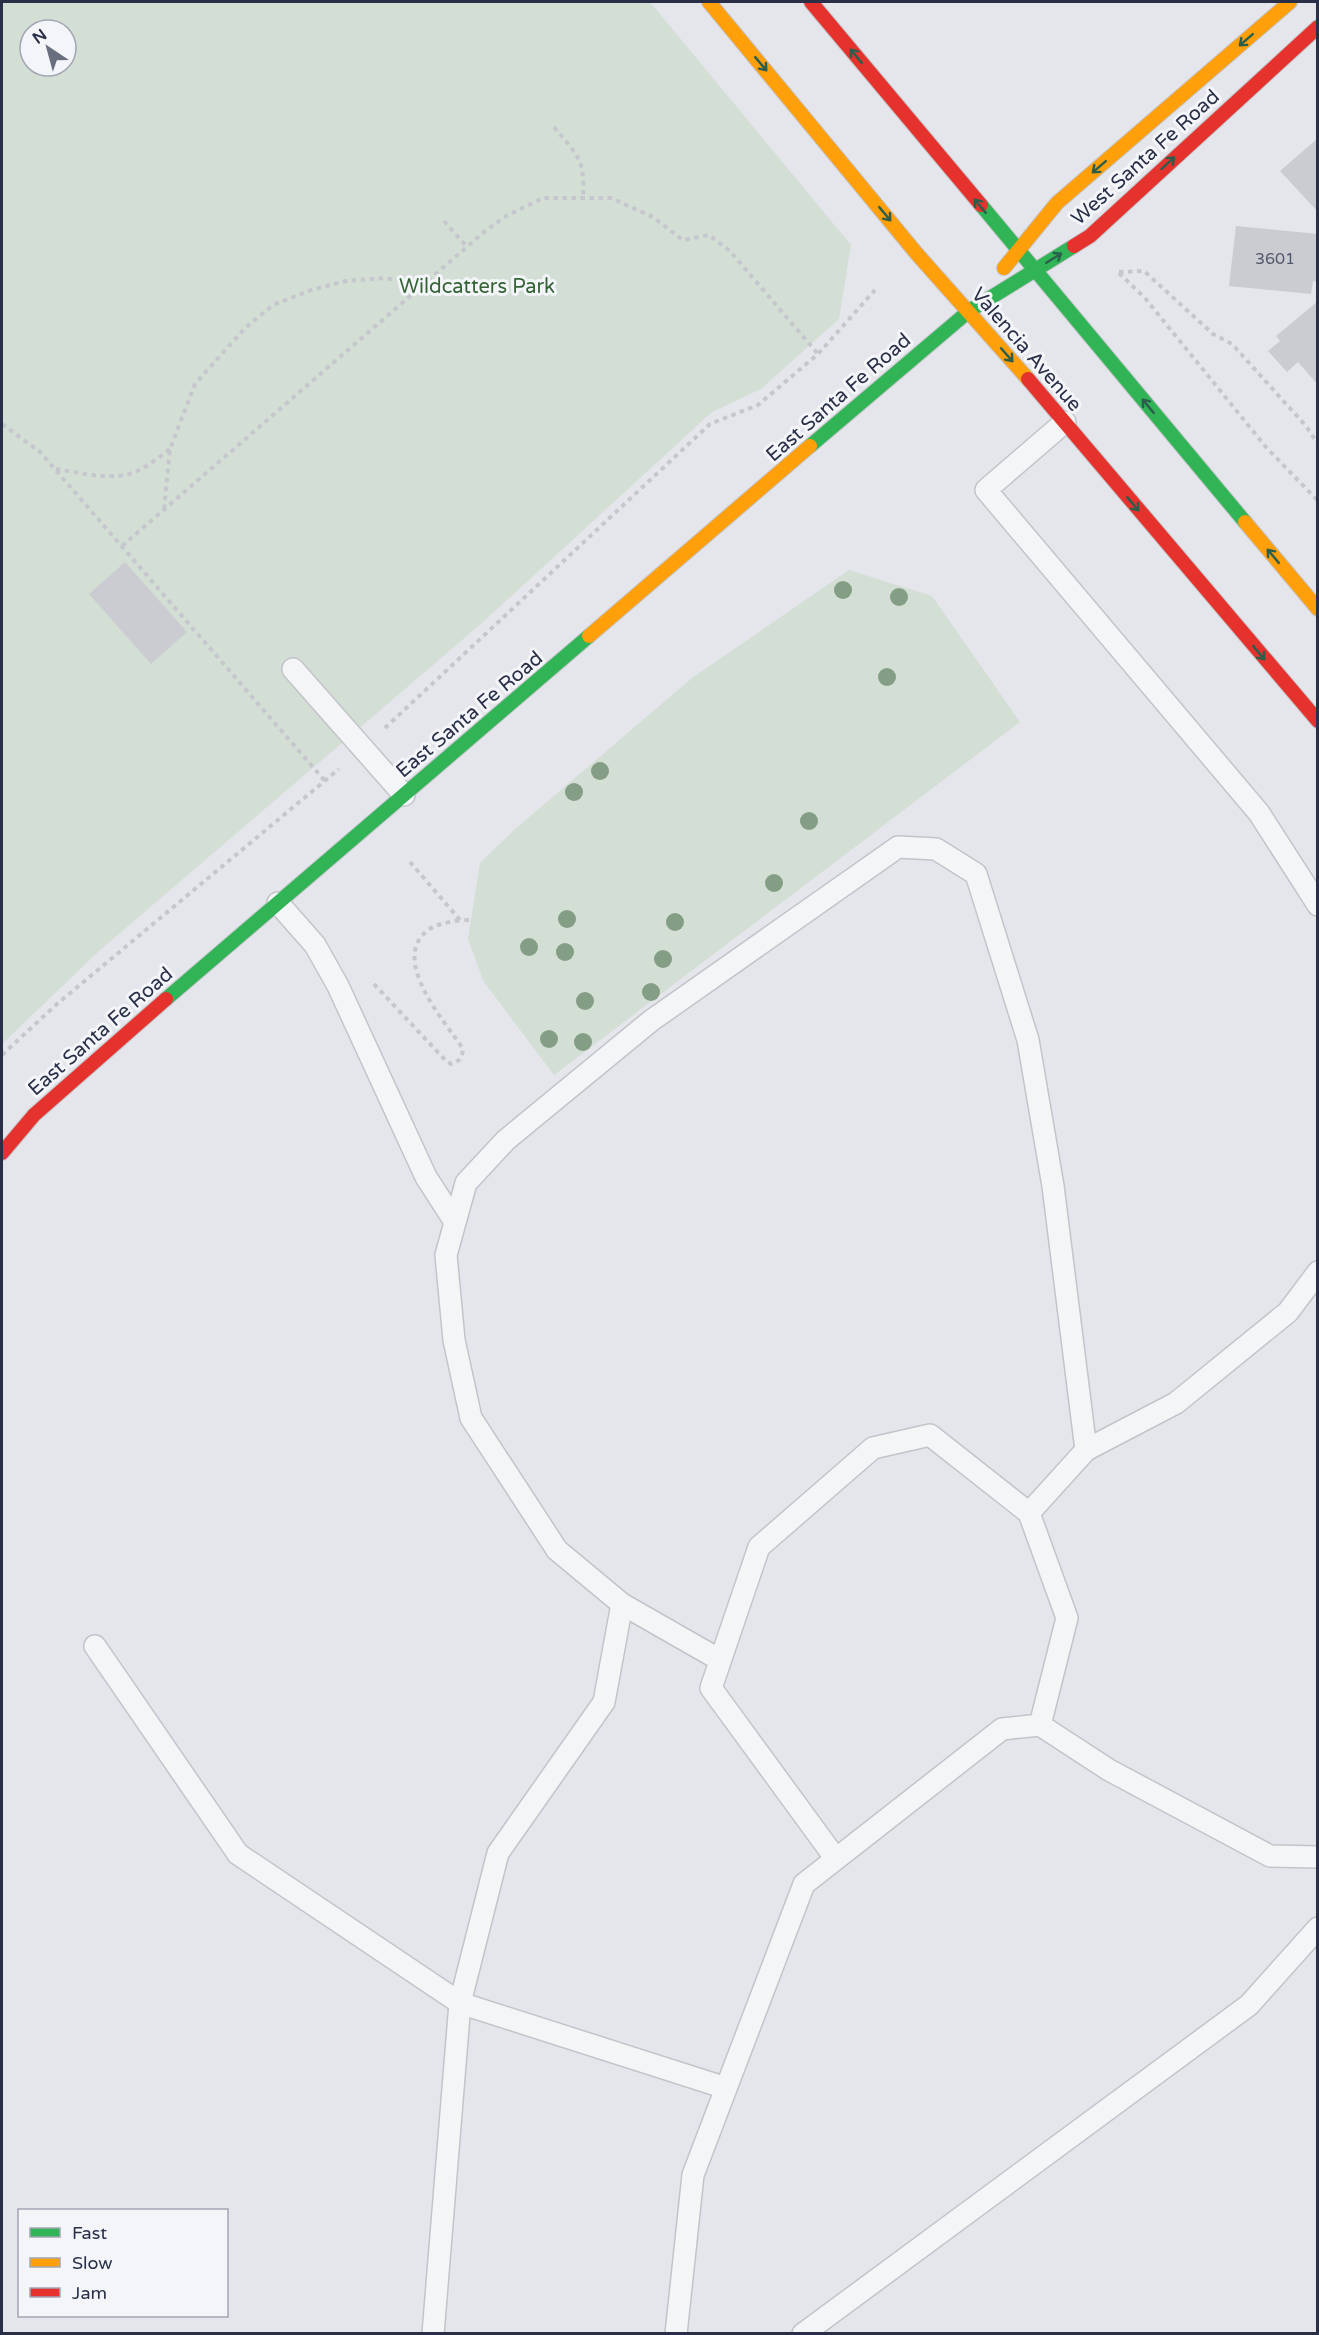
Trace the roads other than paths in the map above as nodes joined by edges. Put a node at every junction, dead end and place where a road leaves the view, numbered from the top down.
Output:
1 (709, 2) edge
2 (811, 2) edge
3 (1290, 2) edge
4 (1317, 27) edge
5 (1018, 251) junction
6 (1034, 270) junction
7 (969, 311) junction
8 (1065, 422) junction
9 (1317, 609) edge
10 (293, 669) dead end
11 (1317, 721) edge
12 (404, 795) junction
13 (278, 903) junction
14 (1317, 905) edge
15 (2, 1153) edge
16 (455, 1222) junction
17 (1317, 1272) edge
18 (1086, 1450) junction
19 (1029, 1513) junction
20 (622, 1605) junction
21 (95, 1646) dead end
22 (720, 1660) junction
23 (1040, 1725) junction
24 (1317, 1857) edge
25 (836, 1859) junction
26 (1317, 1928) edge
27 (460, 2003) junction
28 (726, 2088) junction
29 (433, 2334) edge
30 (676, 2334) edge
31 (803, 2334) edge

1 -> 7 street, Valencia Avenue
5 -> 2 street
3 -> 5 street, West Santa Fe Road
6 -> 4 street, West Santa Fe Road
5 - 6 street
5 - 7 street, West Santa Fe Road
6 - 7 street, West Santa Fe Road
9 -> 6 street
7 -> 8 street, Valencia Avenue
7 - 12 street, East Santa Fe Road
8 -> 11 street, Valencia Avenue
8 - 14 lane
10 - 12 lane
12 - 13 street, East Santa Fe Road
13 - 15 street, East Santa Fe Road
13 - 16 lane
16 - 18 lane
16 - 20 lane
17 - 18 lane
18 - 19 lane
19 - 22 lane
19 - 23 lane
20 - 22 lane
20 - 27 lane
21 - 27 lane
22 - 25 lane
23 - 24 lane
23 - 25 lane
25 - 28 lane
26 - 31 lane
27 - 28 lane
27 - 29 lane
28 - 30 lane

